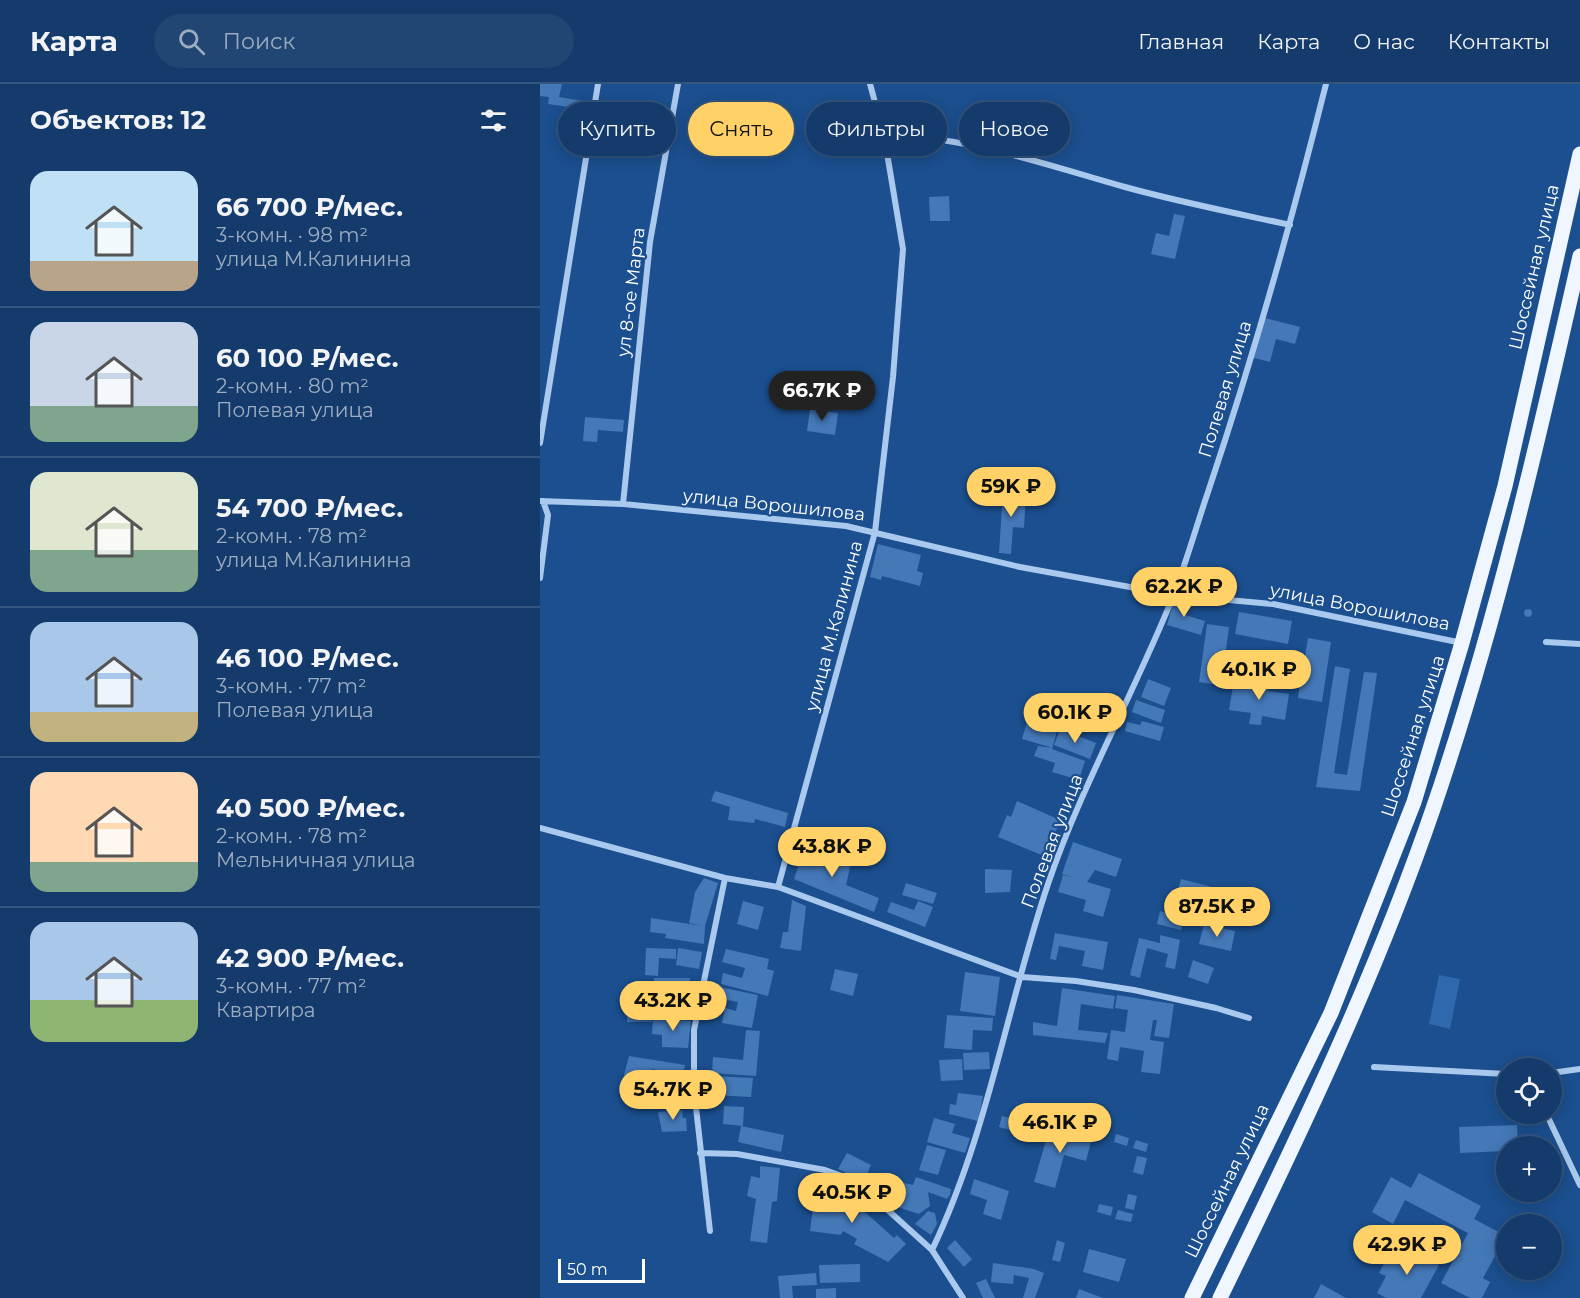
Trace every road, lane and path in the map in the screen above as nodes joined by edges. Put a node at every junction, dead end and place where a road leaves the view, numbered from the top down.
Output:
1 (598, 84) edge
2 (678, 84) edge
3 (870, 84) edge
4 (1326, 84) edge
5 (875, 102) edge
6 (947, 140) edge
7 (1580, 154) edge
8 (888, 156) edge
9 (1290, 225) junction
10 (1580, 256) edge
11 (540, 442) edge
12 (542, 502) edge
13 (623, 504) junction
14 (875, 532) junction
15 (540, 578) edge
16 (1173, 594) junction
17 (1546, 642) dead end
18 (1462, 643) junction
19 (1580, 645) edge
20 (540, 828) edge
21 (725, 878) junction
22 (778, 887) junction
23 (1022, 977) junction
24 (1249, 1018) dead end
25 (1374, 1067) dead end
26 (1580, 1070) edge
27 (1562, 1072) edge
28 (1496, 1073) edge
29 (1551, 1124) edge
30 (700, 1153) junction
31 (1580, 1185) edge
32 (710, 1231) dead end
33 (932, 1250) junction
34 (963, 1298) edge
35 (1192, 1298) edge
36 (1220, 1298) edge

1 - 11 street
2 - 13 street, ул 8-ое Марта
3 - 5 street, улица М.Калинина
4 - 9 street, Полевая улица
6 - 9 street
7 - 18 main road, Шоссейная улица
8 - 14 street, улица М.Калинина
9 - 16 street, Полевая улица
10 - 36 main road
12 - 13 street, улица Ворошилова
12 - 15 street
13 - 14 street, улица Ворошилова
14 - 16 street, улица Ворошилова
14 - 22 street, улица М.Калинина
16 - 18 street, улица Ворошилова
16 - 23 street, Полевая улица
17 - 19 street
18 - 35 main road, Шоссейная улица
20 - 21 street
21 - 22 street
21 - 30 street
22 - 23 street
23 - 24 street
23 - 33 street, Полевая улица
25 - 28 street
26 - 27 street
29 - 31 street
30 - 32 street
30 - 33 street
33 - 34 street

